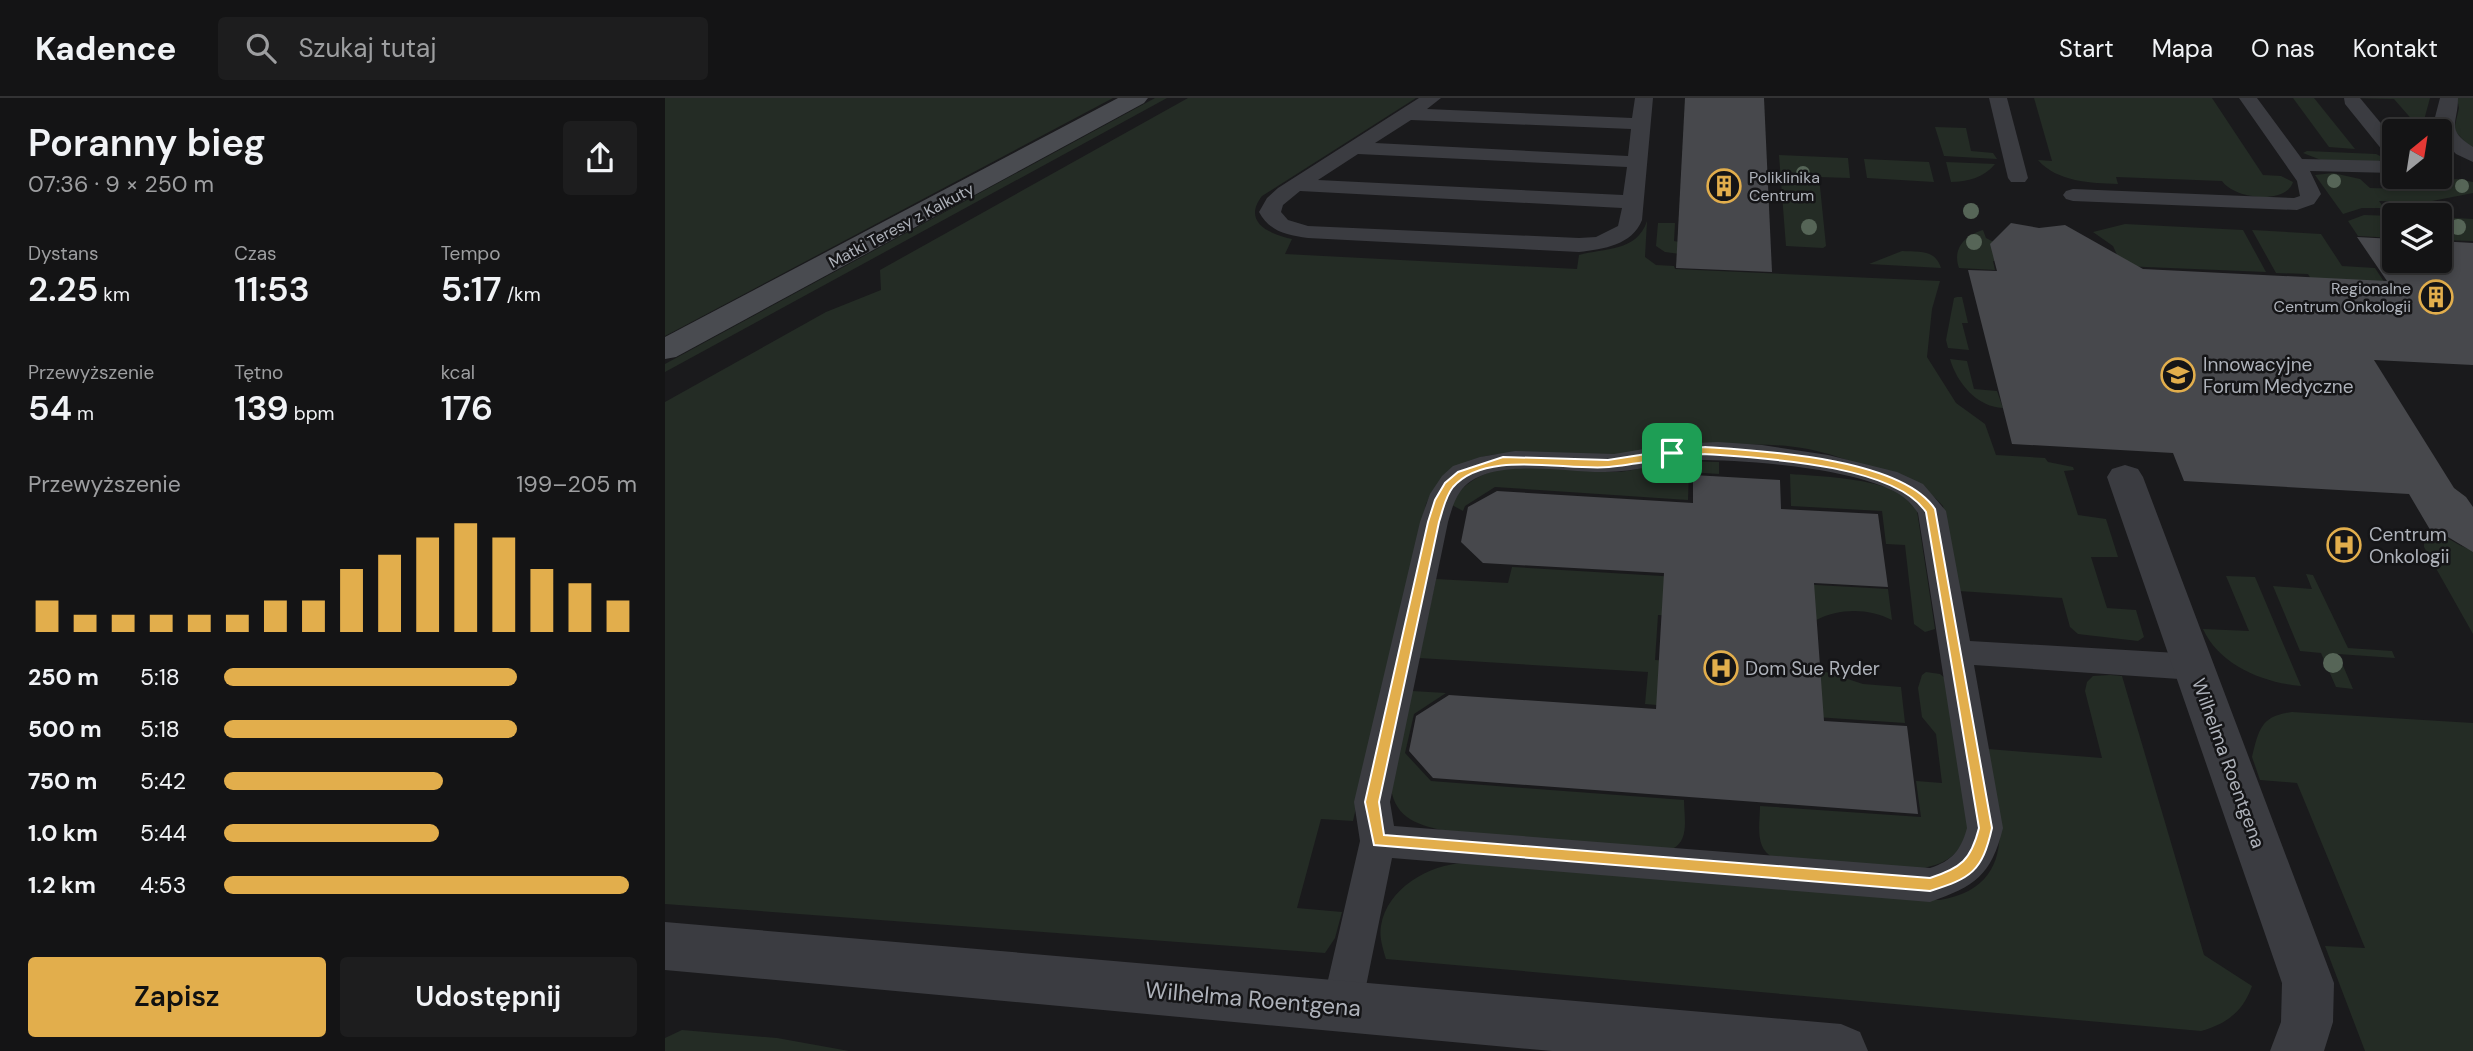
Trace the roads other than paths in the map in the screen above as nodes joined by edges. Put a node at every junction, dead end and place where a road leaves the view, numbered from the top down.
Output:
1 (1136, 98) edge
2 (1432, 98) edge
3 (1644, 98) edge
4 (1998, 98) edge
5 (2248, 98) edge
6 (2449, 98) edge
7 (2352, 100) dead end
8 (1408, 114) junction
9 (1641, 124) junction
10 (2382, 137) edge
11 (1354, 148) junction
12 (2473, 156) edge
13 (1637, 162) junction
14 (2296, 165) junction
15 (2382, 167) edge
16 (2018, 178) dead end
17 (1296, 185) junction
18 (2073, 195) dead end
19 (1633, 202) junction
20 (665, 351) edge
21 (2125, 477) dead end
22 (1956, 652) junction
23 (2194, 667) junction
24 (1378, 841) junction
25 (665, 946) edge
26 (1342, 1006) junction
27 (1840, 1051) edge
28 (2297, 1051) edge

1 - 20 street, Matki Teresy z Kalkuty
2 - 8 lane
3 - 9 lane
4 - 16 lane
5 - 14 lane
6 - 12 lane
7 - 10 lane
8 - 9 lane
8 - 11 lane
9 - 13 lane
11 - 13 lane
11 - 17 lane
13 - 19 lane
14 - 15 lane
14 - 18 lane
17 - 19 lane
17 - 19 lane
21 - 23 street, Wilhelma Roentgena
22 - 23 lane
22 - 24 lane
22 - 24 lane
23 - 28 street, Wilhelma Roentgena
24 - 26 lane
25 - 26 street, Wilhelma Roentgena
26 - 27 street, Wilhelma Roentgena

